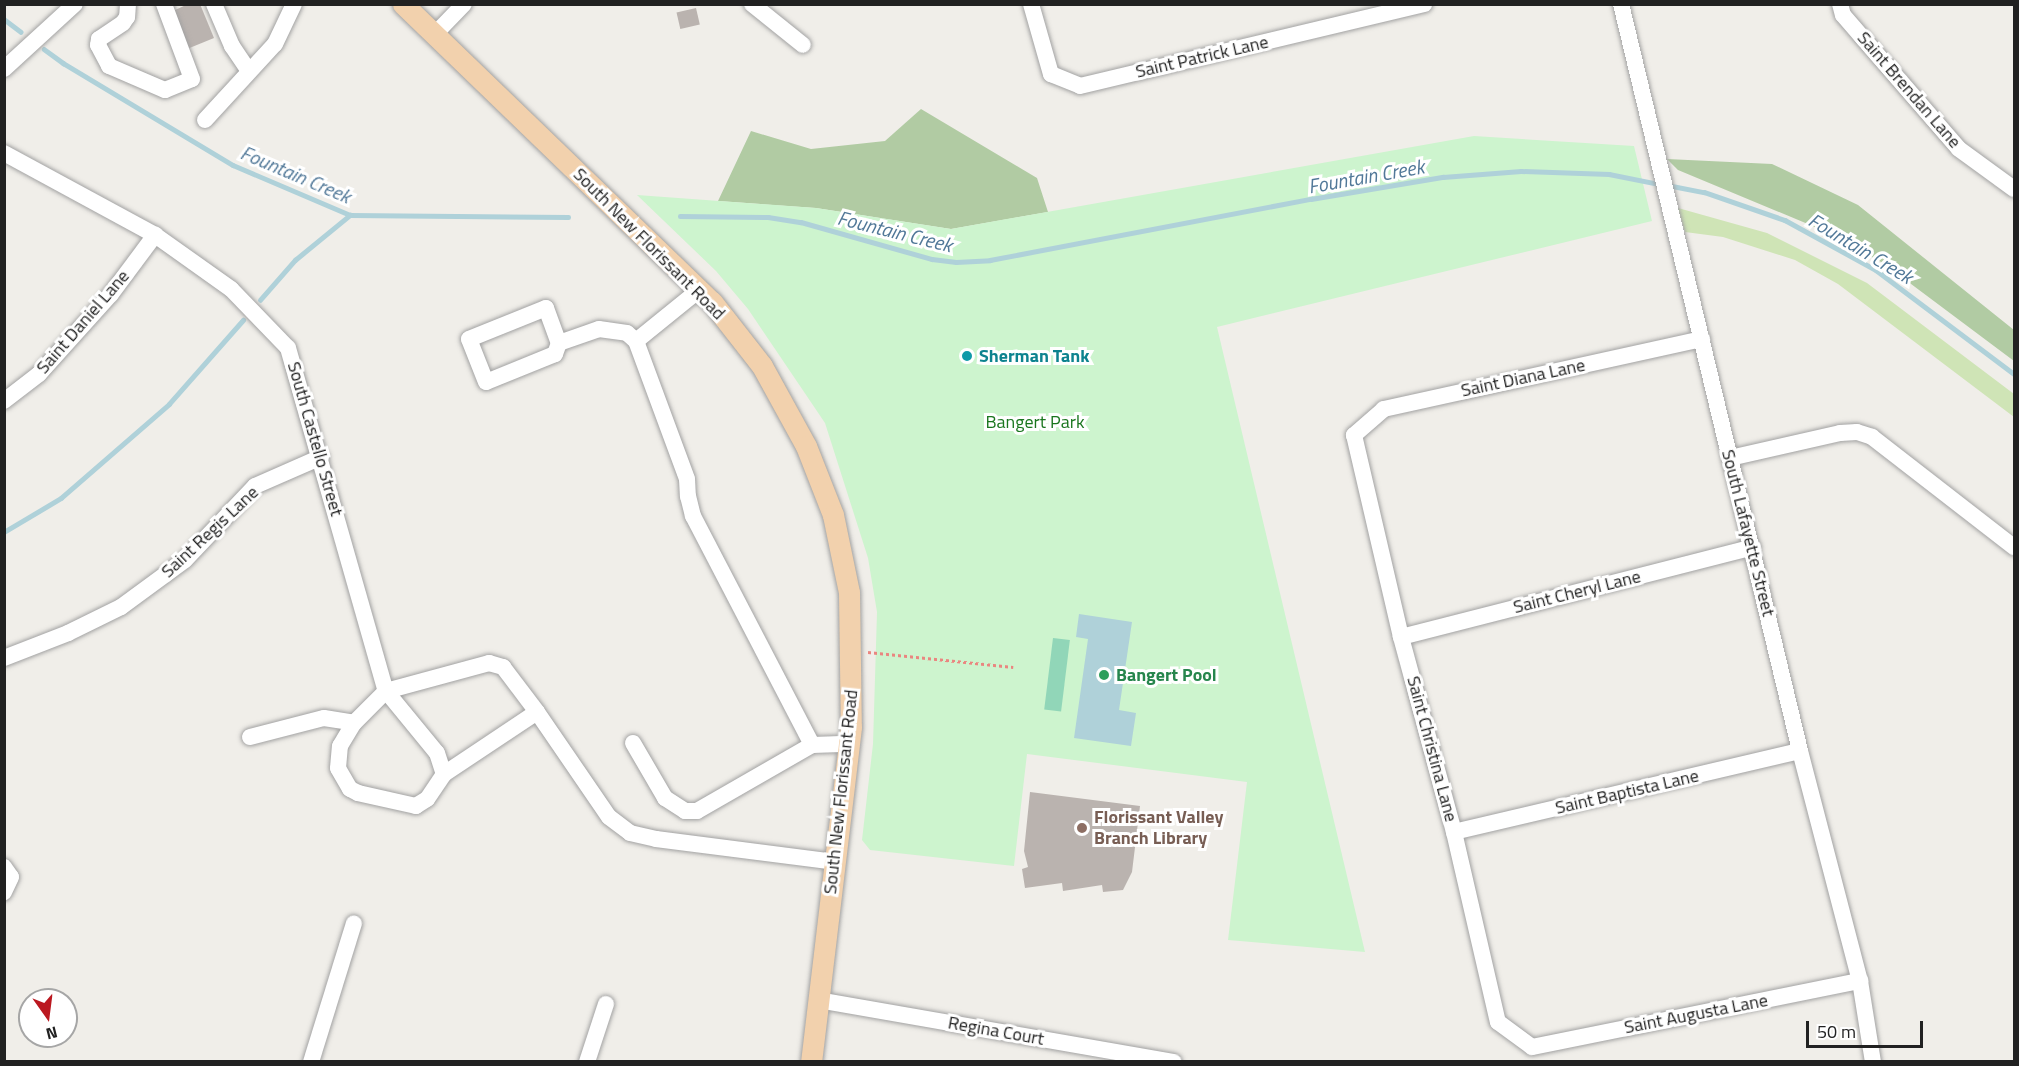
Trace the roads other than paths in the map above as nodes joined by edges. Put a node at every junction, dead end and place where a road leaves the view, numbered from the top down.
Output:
1 (75, 4) edge
2 (128, 4) edge
3 (164, 4) edge
4 (214, 4) edge
5 (294, 4) edge
6 (403, 4) edge
7 (464, 4) edge
8 (752, 4) edge
9 (1031, 4) edge
10 (1424, 4) edge
11 (1621, 4) edge
12 (1840, 4) edge
13 (436, 33) junction
14 (803, 45) dead end
15 (4, 69) edge
16 (249, 71) junction
17 (205, 120) dead end
18 (4, 153) edge
19 (2014, 168) edge
20 (2010, 186) edge
21 (154, 235) junction
22 (699, 290) junction
23 (1702, 339) junction
24 (636, 341) junction
25 (559, 343) junction
26 (4, 401) edge
27 (1354, 435) joint
28 (321, 457) junction
29 (1730, 458) junction
30 (1753, 547) junction
31 (2014, 547) edge
32 (1401, 637) junction
33 (4, 658) edge
34 (386, 691) junction
35 (537, 712) junction
36 (354, 723) junction
37 (250, 737) dead end
38 (633, 743) dead end
39 (849, 744) junction
40 (812, 745) junction
41 (1800, 751) junction
42 (444, 774) junction
43 (1454, 832) junction
44 (835, 862) junction
45 (4, 867) edge
46 (4, 892) edge
47 (354, 923) dead end
48 (1860, 981) junction
49 (818, 1000) junction
50 (606, 1004) dead end
51 (1532, 1047) joint
52 (311, 1062) edge
53 (587, 1062) edge
54 (811, 1062) edge
55 (1174, 1062) edge
56 (1873, 1062) edge

1 - 15 street
2 - 3 street
4 - 16 street
5 - 16 street
6 - 13 main road, South New Florissant Road
7 - 13 street
8 - 14 street
9 - 10 street, Saint Patrick Lane
11 - 23 street, South Lafayette Street
12 - 20 street, Saint Brendan Lane
13 - 22 main road, South New Florissant Road
16 - 17 street
18 - 21 street, South Castello Street
19 - 20 street
21 - 26 street, Saint Daniel Lane
21 - 28 street, South Castello Street
22 - 24 street
22 - 39 main road, South New Florissant Road
23 - 27 street, Saint Diana Lane
23 - 29 street, South Lafayette Street
24 - 25 street
24 - 40 street
25 - 25 street
27 - 32 street, Saint Christina Lane
28 - 33 street, Saint Regis Lane
28 - 34 street, South Castello Street
29 - 30 street, South Lafayette Street
29 - 31 street
30 - 32 street, Saint Cheryl Lane
30 - 41 street, South Lafayette Street
32 - 43 street, Saint Christina Lane
34 - 35 street
34 - 36 street
34 - 42 street
35 - 42 street
35 - 44 street
36 - 37 street
36 - 42 street
38 - 40 street
39 - 40 street
39 - 44 main road, South New Florissant Road
41 - 43 street, Saint Baptista Lane
41 - 48 street, South Lafayette Street
43 - 51 street, Saint Christina Lane
44 - 49 main road, South New Florissant Road
45 - 46 street
47 - 52 street
48 - 51 street, Saint Augusta Lane
48 - 56 street, South Lafayette Street
49 - 54 main road, South New Florissant Road
49 - 55 street, Regina Court
50 - 53 street

